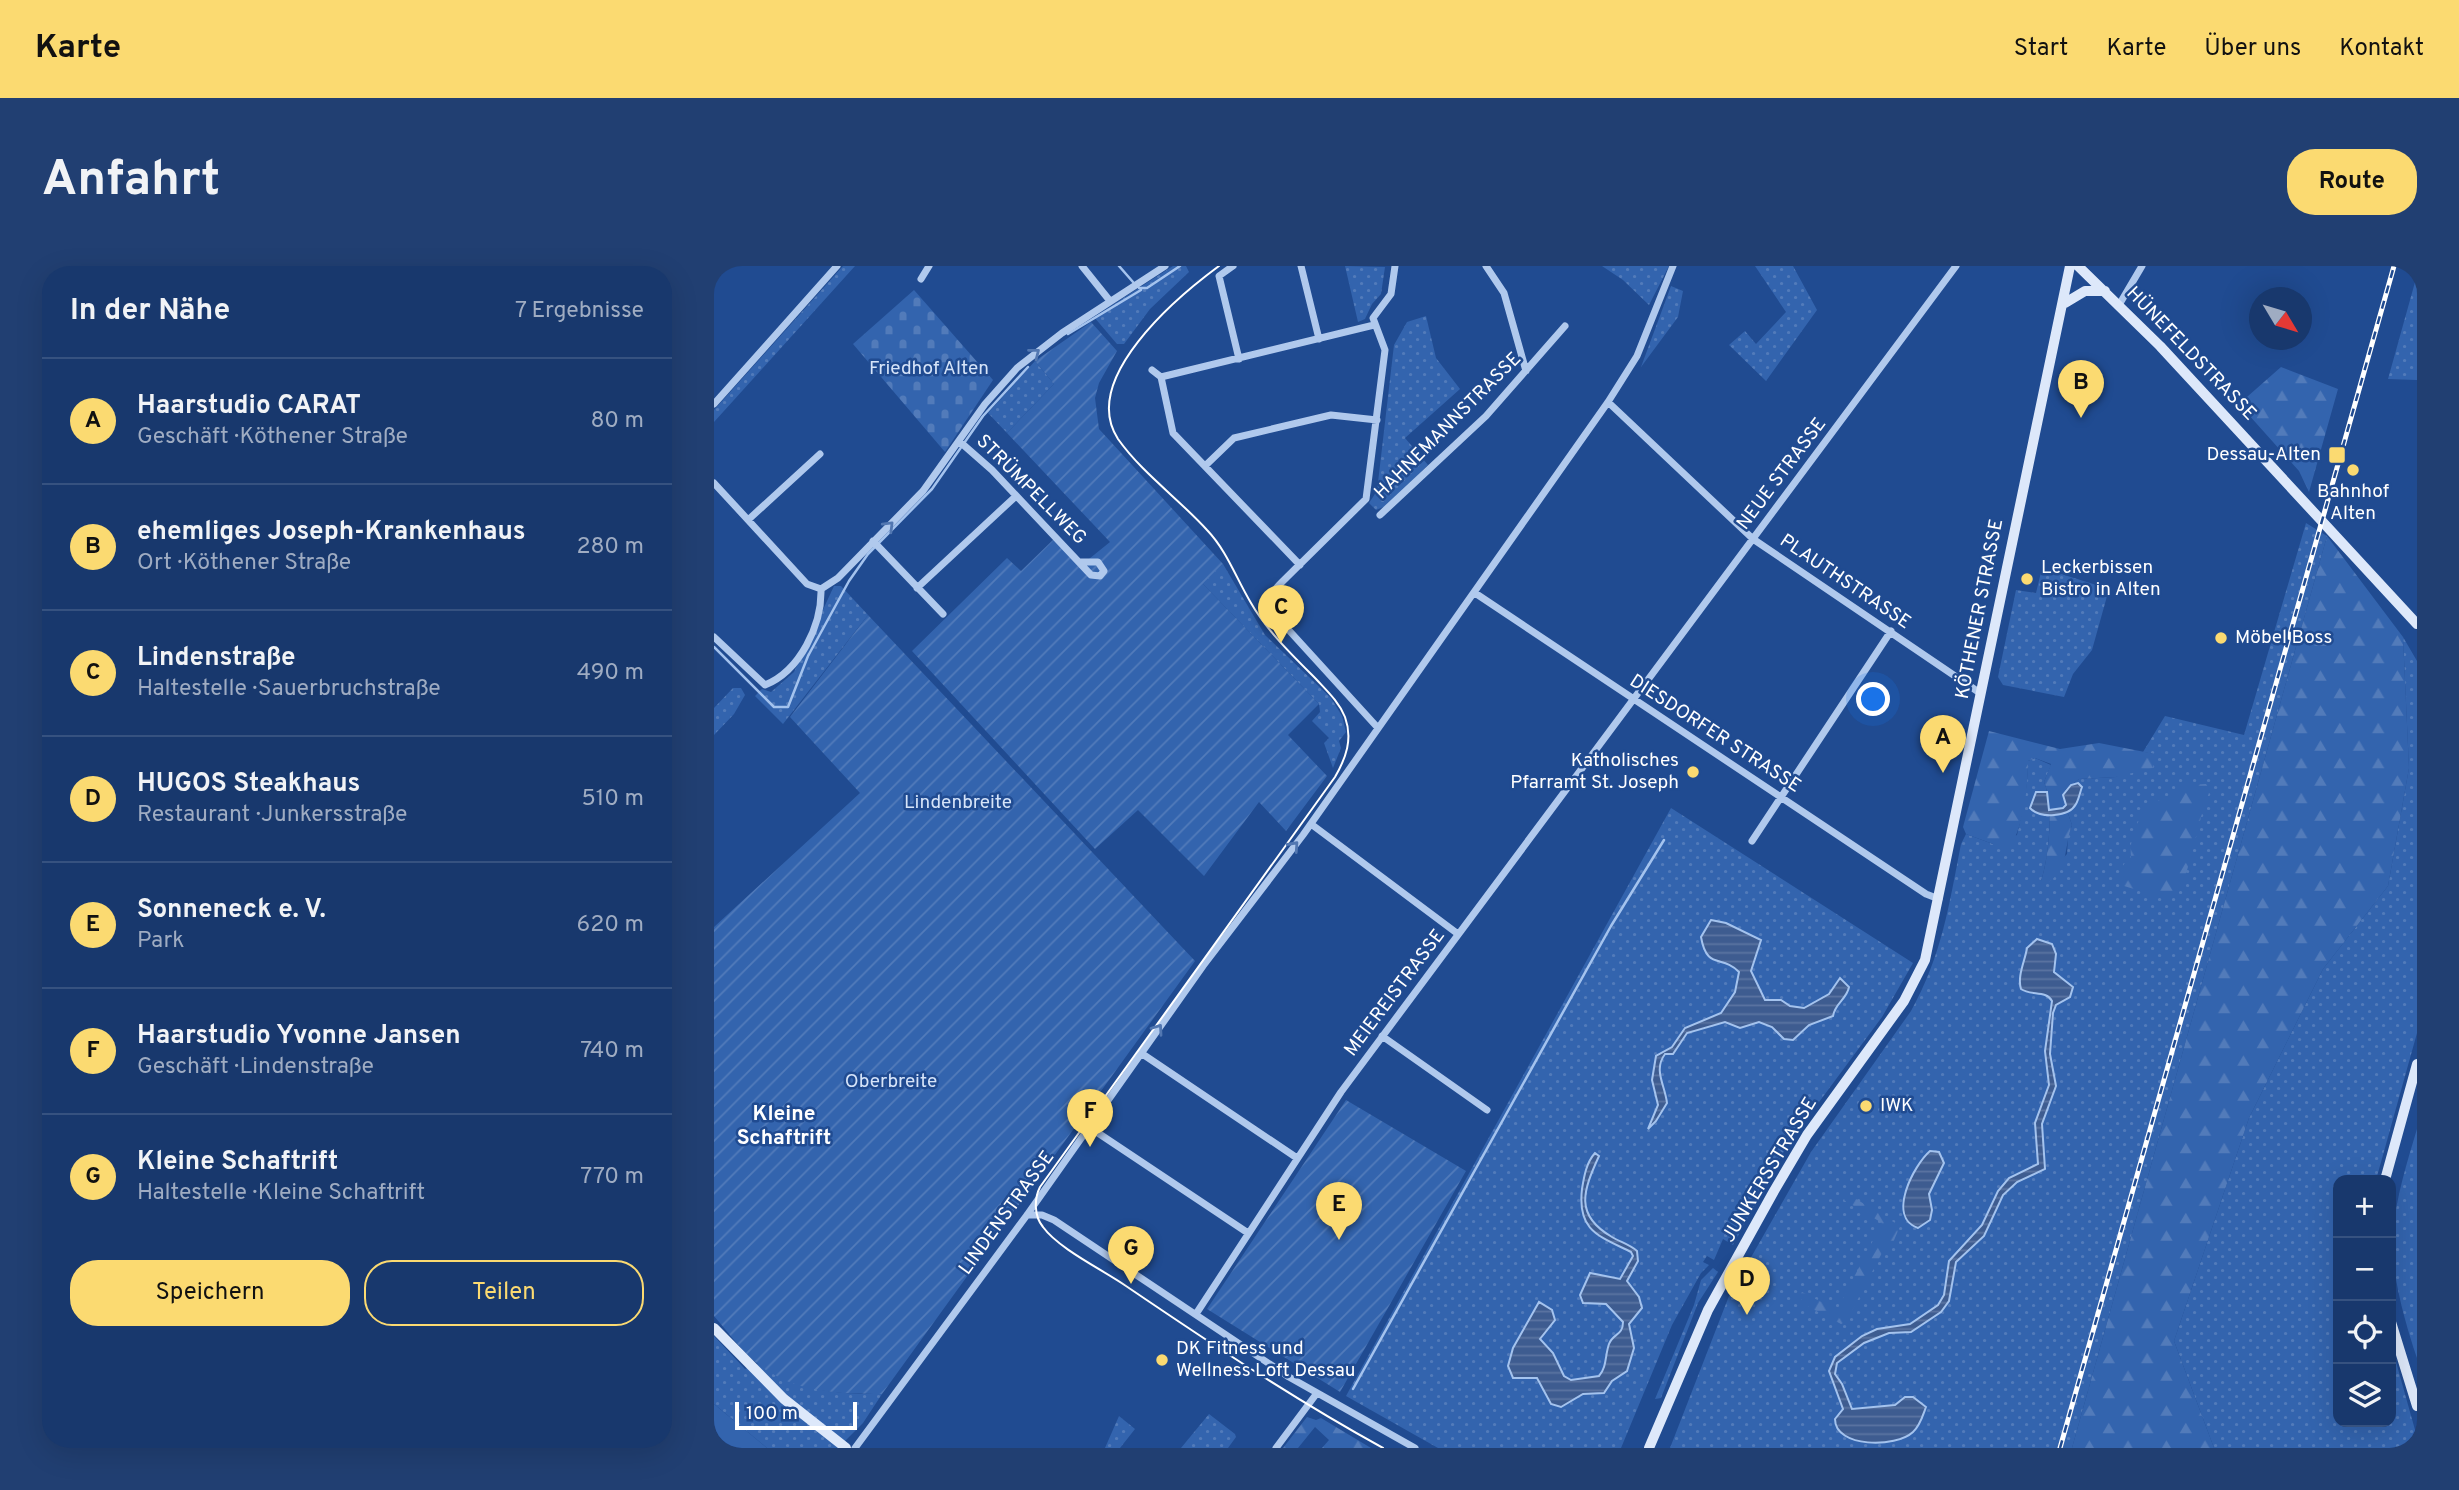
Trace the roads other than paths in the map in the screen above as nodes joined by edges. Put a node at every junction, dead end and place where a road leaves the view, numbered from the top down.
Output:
1 (837, 266) edge
2 (929, 266) edge
3 (1082, 266) edge
4 (1165, 266) edge
5 (1233, 266) edge
6 (1301, 266) edge
7 (1395, 266) edge
8 (1486, 266) edge
9 (1673, 266) edge
10 (1956, 266) edge
11 (2070, 266) edge
12 (2078, 266) edge
13 (2142, 266) edge
14 (921, 279) dead end
15 (2105, 291) junction
16 (1110, 301) junction
17 (2065, 303) junction
18 (2119, 304) junction
19 (1374, 325) junction
20 (1565, 326) dead end
21 (1319, 339) junction
22 (1239, 359) junction
23 (1152, 370) dead end
24 (1526, 371) junction
25 (1161, 377) junction
26 (1608, 402) junction
27 (714, 404) edge
28 (1377, 420) junction
29 (959, 441) junction
30 (820, 454) dead end
31 (1205, 466) junction
32 (714, 483) edge
33 (1016, 496) junction
34 (1380, 516) dead end
35 (748, 520) junction
36 (1753, 539) junction
37 (875, 543) junction
38 (1080, 562) dead end
39 (1300, 565) junction
40 (917, 587) junction
41 (821, 589) junction
42 (1475, 593) junction
43 (943, 614) dead end
44 (2417, 624) edge
45 (1891, 631) junction
46 (714, 637) edge
47 (1980, 693) junction
48 (1633, 700) junction
49 (1378, 728) junction
50 (1781, 796) junction
51 (1311, 824) junction
52 (1752, 841) dead end
53 (1939, 899) junction
54 (1458, 934) junction
55 (1925, 960) joint
56 (1382, 1036) junction
57 (1141, 1053) junction
58 (2417, 1064) edge
59 (1487, 1110) dead end
60 (1088, 1127) junction
61 (1297, 1158) junction
62 (2386, 1175) edge
63 (1027, 1215) junction
64 (1248, 1233) junction
65 (1196, 1314) junction
66 (714, 1328) edge
67 (2396, 1338) edge
68 (1317, 1393) junction
69 (2417, 1406) edge
70 (846, 1448) edge
71 (855, 1448) edge
72 (1276, 1448) edge
73 (1415, 1448) edge
74 (1649, 1448) edge

1 - 27 street
2 - 14 street
3 - 16 street
4 - 16 street
5 - 22 street
6 - 21 street
7 - 19 street
8 - 24 street
9 - 26 street, LINDENSTRASSE
10 - 36 street, NEUE STRASSE
11 - 17 main road, KÖTHENER STRASSE
12 - 15 main road, HÜNEFELDSTRASSE
13 - 18 street
15 - 17 main road
15 - 18 main road, HÜNEFELDSTRASSE
29 -> 16 street
17 - 47 main road, KÖTHENER STRASSE
18 - 44 main road, HÜNEFELDSTRASSE
19 - 21 street
19 - 28 street
20 - 24 street, HAHNEMANNSTRASSE
21 - 22 street
22 - 25 street
23 - 25 street
24 - 34 street, HAHNEMANNSTRASSE
25 - 31 street
26 - 36 street, PLAUTHSTRASSE
26 - 42 street, LINDENSTRASSE
28 - 31 street
28 - 39 street
29 - 33 street, STRÜMPELLWEG
37 -> 29 street
30 - 35 street
31 - 39 street
32 - 35 street
33 - 38 street, STRÜMPELLWEG
33 - 40 street
35 - 41 street
36 - 45 street, PLAUTHSTRASSE
36 - 48 street, NEUE STRASSE
37 - 40 street
37 - 41 street
39 - 49 street
40 - 43 street
41 - 46 street
42 - 48 street, DIESDORFER STRASSE
42 - 49 street, LINDENSTRASSE
45 - 47 street, PLAUTHSTRASSE
45 - 50 street
47 - 53 main road, KÖTHENER STRASSE
48 - 50 street, DIESDORFER STRASSE
48 - 54 street, MEIEREISTRASSE
49 - 51 street, LINDENSTRASSE
50 - 52 street
50 - 53 street, DIESDORFER STRASSE
51 - 54 street
57 -> 51 street, LINDENSTRASSE
53 - 55 main road, KÖTHENER STRASSE
54 - 56 street, MEIEREISTRASSE
55 - 74 main road, JUNKERSSTRASSE
56 - 59 street
56 - 61 street, MEIEREISTRASSE
57 - 60 street, LINDENSTRASSE
57 - 61 street
58 - 62 main road
60 - 63 street, LINDENSTRASSE
60 - 64 street
61 - 64 street, MEIEREISTRASSE
63 - 65 street
63 - 71 street, LINDENSTRASSE
64 - 65 street, MEIEREISTRASSE
65 - 68 street
66 - 70 main road
67 - 69 main road
68 - 72 street
68 - 73 street

